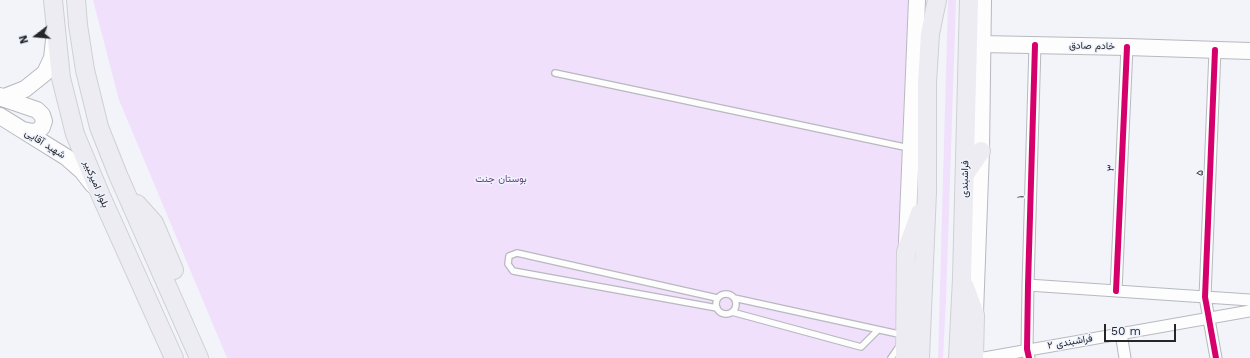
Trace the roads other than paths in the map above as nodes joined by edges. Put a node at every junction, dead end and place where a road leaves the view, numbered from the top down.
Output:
1 (54, 0) edge
2 (76, 0) edge
3 (917, 0) edge
4 (937, 0) edge
5 (942, 0) edge
6 (969, 0) edge
7 (983, 0) edge
8 (55, 30) junction
9 (982, 44) junction
10 (1035, 45) junction
11 (1127, 47) junction
12 (1215, 50) junction
13 (1250, 52) edge
14 (555, 73) dead end
15 (1, 97) edge
16 (0, 116) edge
17 (23, 130) junction
18 (918, 144) junction
19 (981, 151) junction
20 (965, 174) junction
21 (927, 192) junction
22 (127, 194) junction
23 (101, 196) junction
24 (906, 252) junction
25 (962, 278) junction
26 (1028, 285) junction
27 (1116, 291) junction
28 (1205, 297) junction
29 (717, 298) junction
30 (734, 298) junction
31 (1250, 300) edge
32 (716, 308) junction
33 (1250, 311) edge
34 (732, 312) junction
35 (975, 315) junction
36 (1209, 318) junction
37 (877, 331) junction
38 (1121, 333) junction
39 (906, 336) junction
40 (1028, 354) edge
41 (174, 358) edge
42 (199, 358) edge
43 (210, 358) edge
44 (891, 358) edge
45 (905, 358) edge
46 (920, 358) edge
47 (927, 358) edge
48 (958, 358) edge
49 (974, 358) edge
50 (984, 358) edge
51 (1125, 358) edge
52 (1216, 358) edge

1 - 8 main road, بلوار امیرکبیر
2 - 22 main road
3 - 18 main road
4 - 18 main road
5 - 47 main road
6 - 20 main road, فراشبندی
7 - 9 main road, فراشبندی
8 - 15 main road
8 - 23 main road, بلوار امیرکبیر
9 - 10 main road, خادم صادق
9 - 19 main road, فراشبندی
10 - 11 main road, خادم صادق
10 - 26 street, ۱
11 - 12 main road, خادم صادق
11 - 27 street, ۳
12 - 13 main road, خادم صادق
12 - 28 street, ۵
14 - 18 lane
15 - 17 main road
16 - 17 main road, شهید آقایی
17 - 23 main road, شهید آقایی
18 - 21 main road
18 - 24 main road
19 - 20 main road
19 - 35 main road, فراشبندی
20 - 25 main road, فراشبندی
21 - 24 main road
21 - 46 main road
22 - 42 main road
22 - 43 main road
23 - 41 main road, بلوار امیرکبیر
24 - 39 main road
25 - 35 main road
25 - 48 main road, فراشبندی
26 - 27 street
26 - 40 street, ۱
27 - 28 street
28 - 31 street
28 - 36 street, ۵
29 - 30 lane
29 - 32 lane
29 - 32 lane
30 - 34 lane
30 - 37 lane
32 - 34 lane
33 - 36 street, ۲ فراشبندی
34 - 37 lane
35 - 49 main road
36 - 38 street, ۲ فراشبندی
36 - 52 street, ۵
37 - 39 lane
38 - 40 street, ۲ فراشبندی
38 - 51 street
39 - 44 lane
39 - 45 main road
40 - 50 street, ۲ فراشبندی

